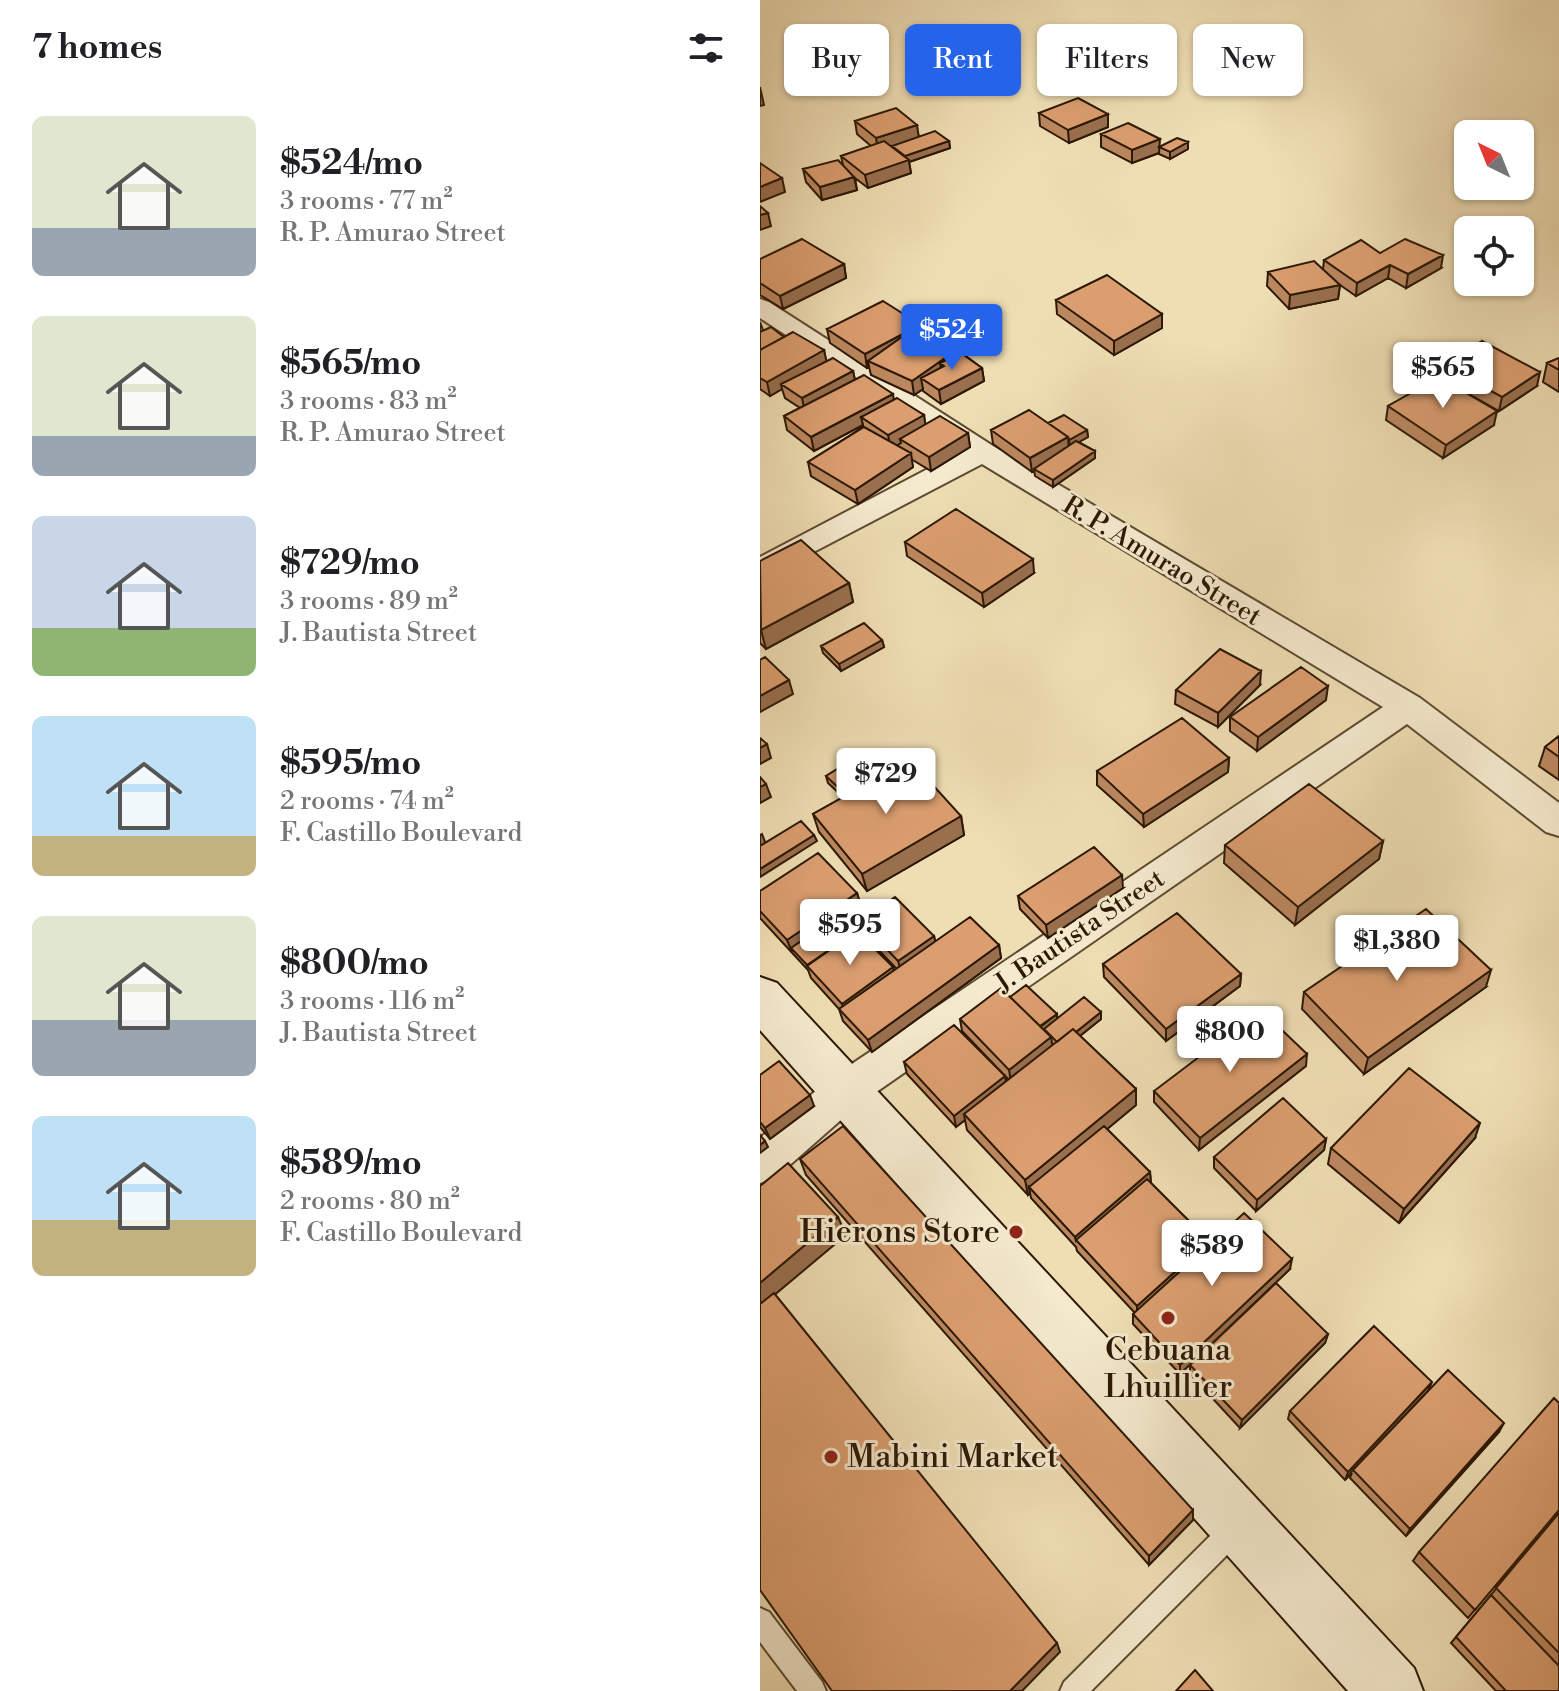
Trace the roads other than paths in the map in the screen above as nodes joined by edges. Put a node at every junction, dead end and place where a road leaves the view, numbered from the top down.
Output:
1 (760, 307) edge
2 (983, 452) junction
3 (760, 570) edge
4 (1408, 707) junction
5 (1559, 822) edge
6 (760, 997) edge
7 (845, 1091) junction
8 (760, 1164) edge
9 (1239, 1525) junction
10 (760, 1621) edge
11 (813, 1691) edge
12 (1073, 1691) edge
13 (1391, 1691) edge

1 - 2 street, R. P. Amurao Street
2 - 3 street
2 - 4 street, R. P. Amurao Street
4 - 5 street, R. P. Amurao Street
4 - 7 street, J. Bautista Street
6 - 7 main road
7 - 8 street, J. Bautista Street
7 - 9 main road
9 - 12 lane
9 - 13 main road
10 - 11 lane

